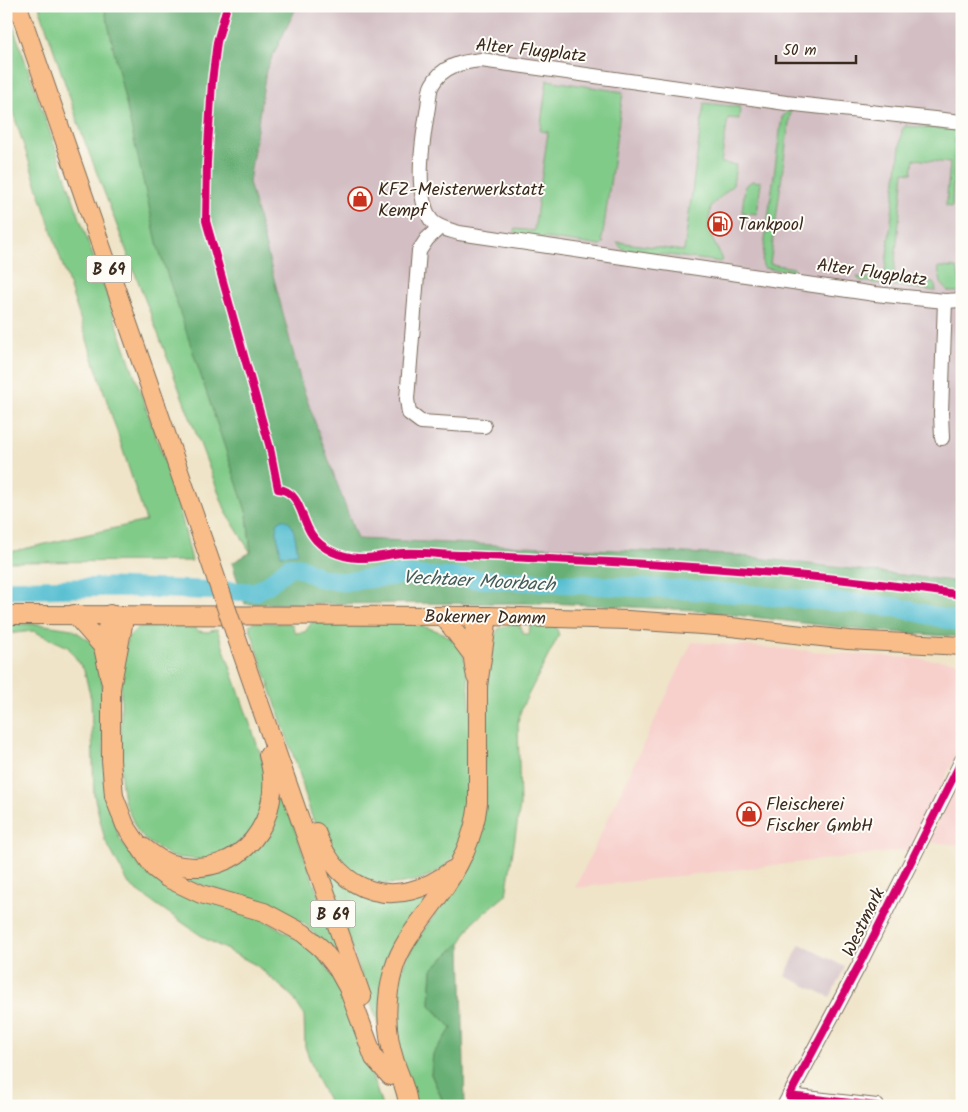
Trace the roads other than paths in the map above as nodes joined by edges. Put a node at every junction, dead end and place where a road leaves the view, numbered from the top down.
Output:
1 (18, 6) edge
2 (962, 122) edge
3 (440, 227) junction
4 (962, 300) edge
5 (945, 301) junction
6 (484, 426) dead end
7 (942, 438) dead end
8 (6, 614) edge
9 (74, 614) junction
10 (117, 614) junction
11 (443, 616) junction
12 (483, 616) junction
13 (962, 646) edge
14 (103, 647) junction
15 (471, 653) junction
16 (253, 684) junction
17 (478, 686) junction
18 (111, 688) junction
19 (277, 751) junction
20 (962, 760) edge
21 (134, 841) junction
22 (457, 867) junction
23 (390, 1076) junction
24 (787, 1101) edge
25 (400, 1106) edge
26 (408, 1106) edge
27 (878, 1106) edge

1 - 16 main road, B 69, bridge
2 - 3 street, Alter Flugplatz
3 - 5 street, Alter Flugplatz
3 - 6 street
4 - 5 street, Alter Flugplatz
5 - 7 street, Alter Flugplatz
8 - 9 main road, Bokerner Damm
9 - 10 main road, Bokerner Damm
9 - 14 main road
10 - 11 main road, Bokerner Damm
10 - 14 main road
10 - 18 main road
11 - 12 main road, Bokerner Damm
11 - 15 main road
12 - 13 main road, Bokerner Damm
12 - 15 main road
12 - 17 main road
14 - 18 main road
15 - 17 main road
16 - 19 main road, B 69
16 - 21 main road
17 - 22 main road
18 - 21 main road
19 - 22 main road
19 - 23 main road, B 69
20 - 24 street, Westmark
21 - 23 main road
22 - 26 main road
23 - 25 main road, B 69
24 - 27 street

